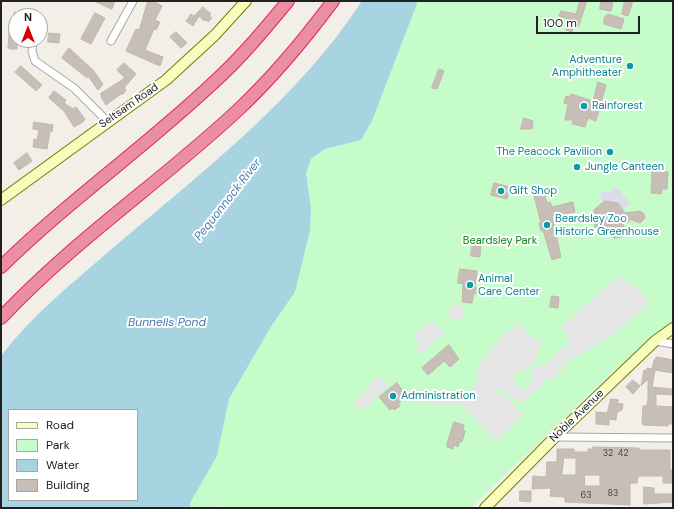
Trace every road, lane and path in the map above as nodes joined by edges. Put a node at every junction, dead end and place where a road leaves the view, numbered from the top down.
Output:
1 (133, 1) edge
2 (246, 1) edge
3 (288, 1) edge
4 (333, 1) edge
5 (111, 41) dead end
6 (32, 48) edge
7 (107, 121) junction
8 (1, 200) edge
9 (1, 267) edge
10 (43, 277) junction
11 (1, 318) edge
12 (673, 328) edge
13 (1, 329) edge
14 (655, 341) junction
15 (673, 344) edge
16 (555, 437) junction
17 (673, 438) edge
18 (485, 508) edge

1 - 5 street
2 - 7 main road, Seltsam Road
3 - 9 highway
4 - 10 highway
6 - 7 street
7 - 8 main road, Seltsam Road
10 - 11 highway
10 - 13 highway
12 - 14 main road, Noble Avenue
14 - 15 street
14 - 16 main road, Noble Avenue
16 - 17 street
16 - 18 main road, Noble Avenue

